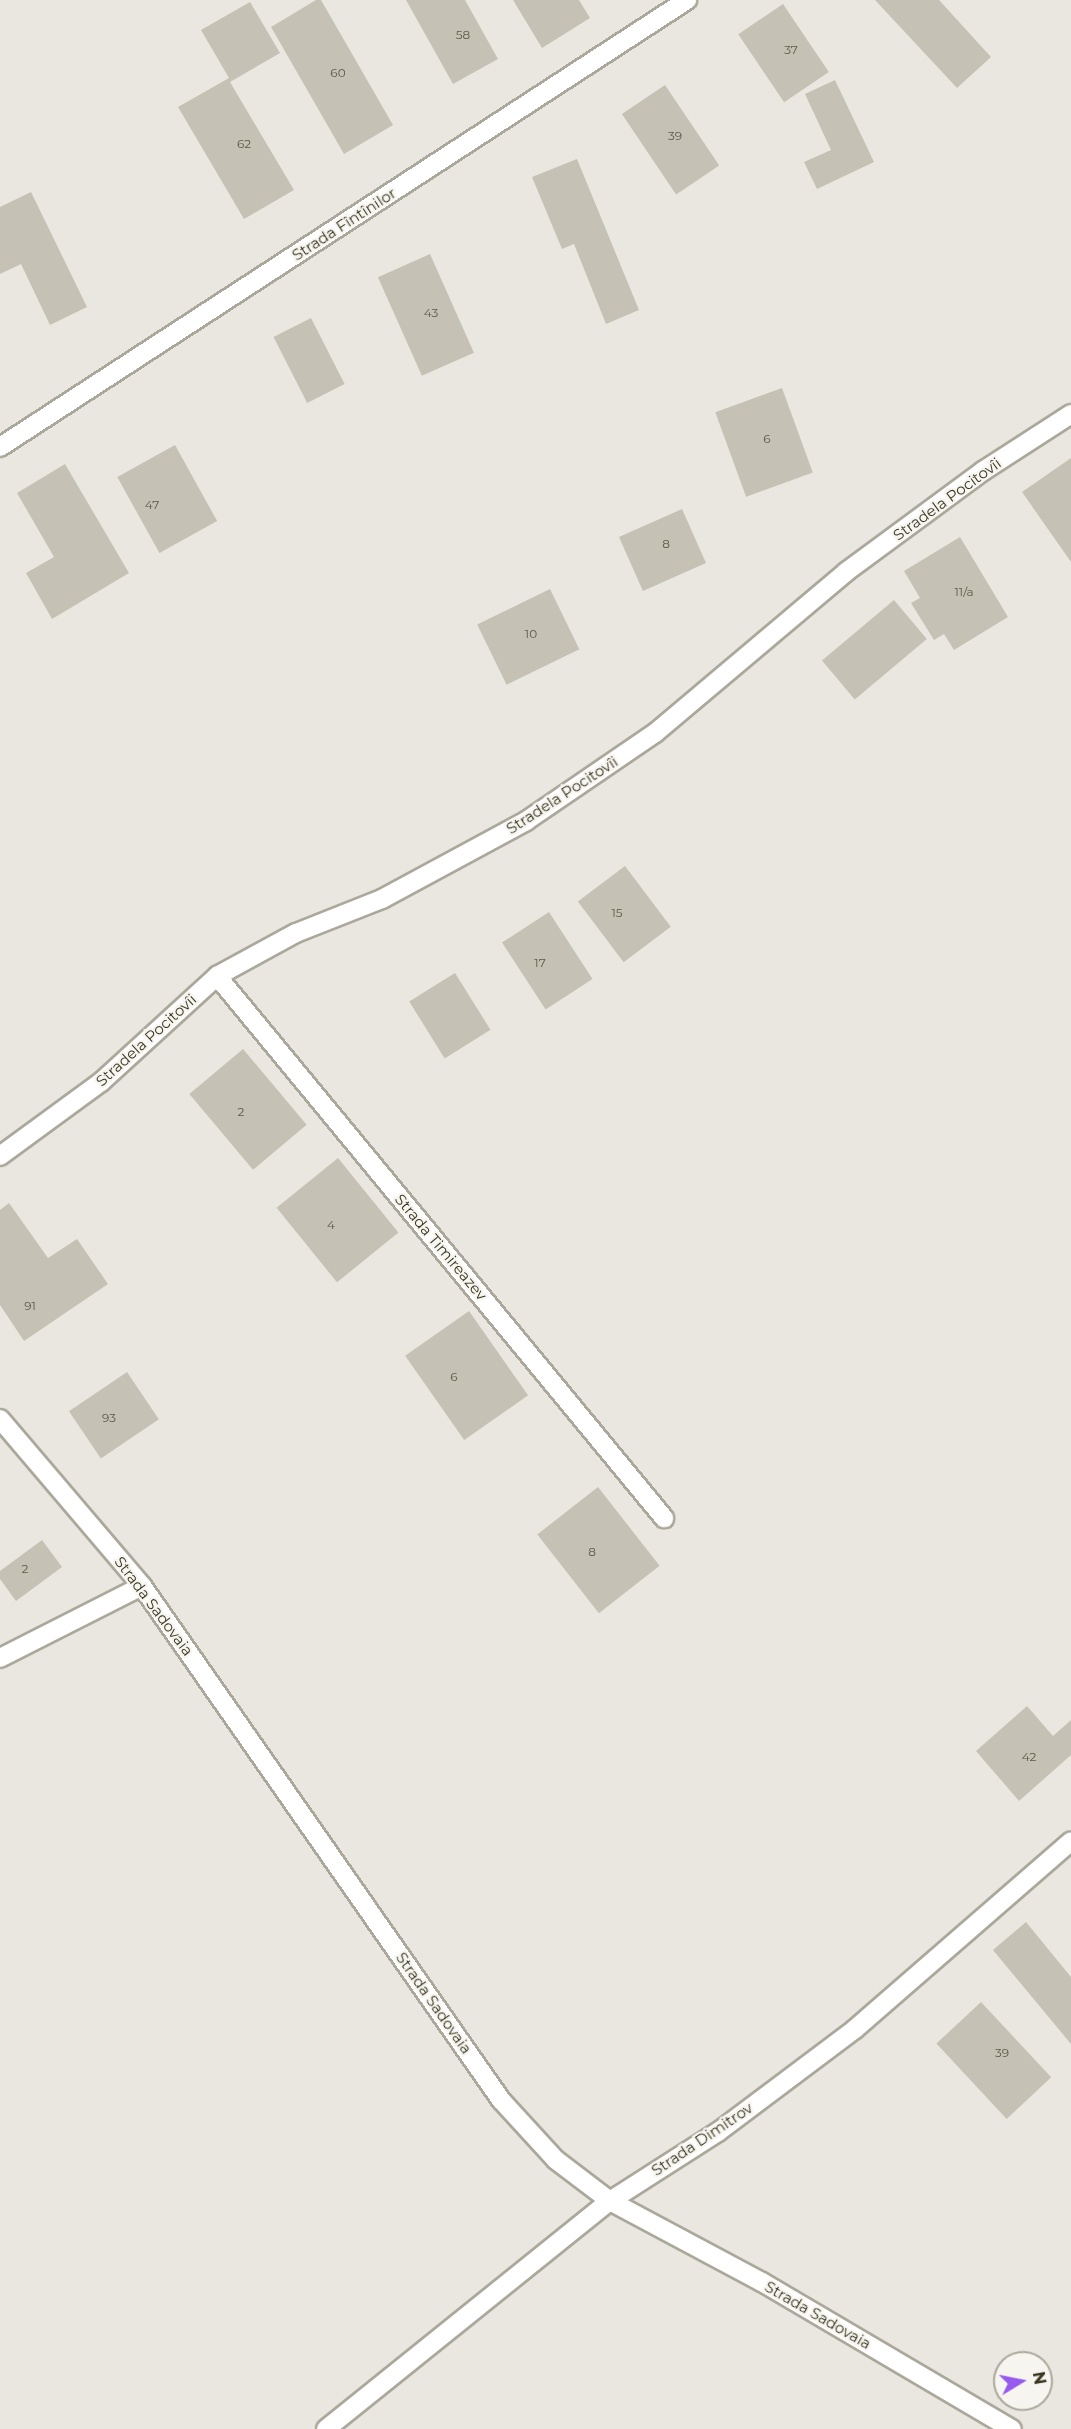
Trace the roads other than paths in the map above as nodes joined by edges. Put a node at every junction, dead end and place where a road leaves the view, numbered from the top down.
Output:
1 (687, 0) edge
2 (1071, 414) edge
3 (0, 447) edge
4 (217, 976) junction
5 (0, 1156) edge
6 (0, 1419) edge
7 (664, 1518) dead end
8 (142, 1586) junction
9 (0, 1658) edge
10 (1071, 1841) edge
11 (610, 2201) junction
12 (326, 2429) edge
13 (1012, 2429) edge

1 - 3 street, Strada Fîntînilor
2 - 4 street, Stradela Pocitovîi
4 - 5 street, Stradela Pocitovîi
4 - 7 street, Strada Timireazev
6 - 8 street, Strada Sadovaia
8 - 9 street
8 - 11 street, Strada Sadovaia
10 - 11 street, Strada Dimitrov
11 - 12 street, Strada Dimitrov
11 - 13 street, Strada Sadovaia

